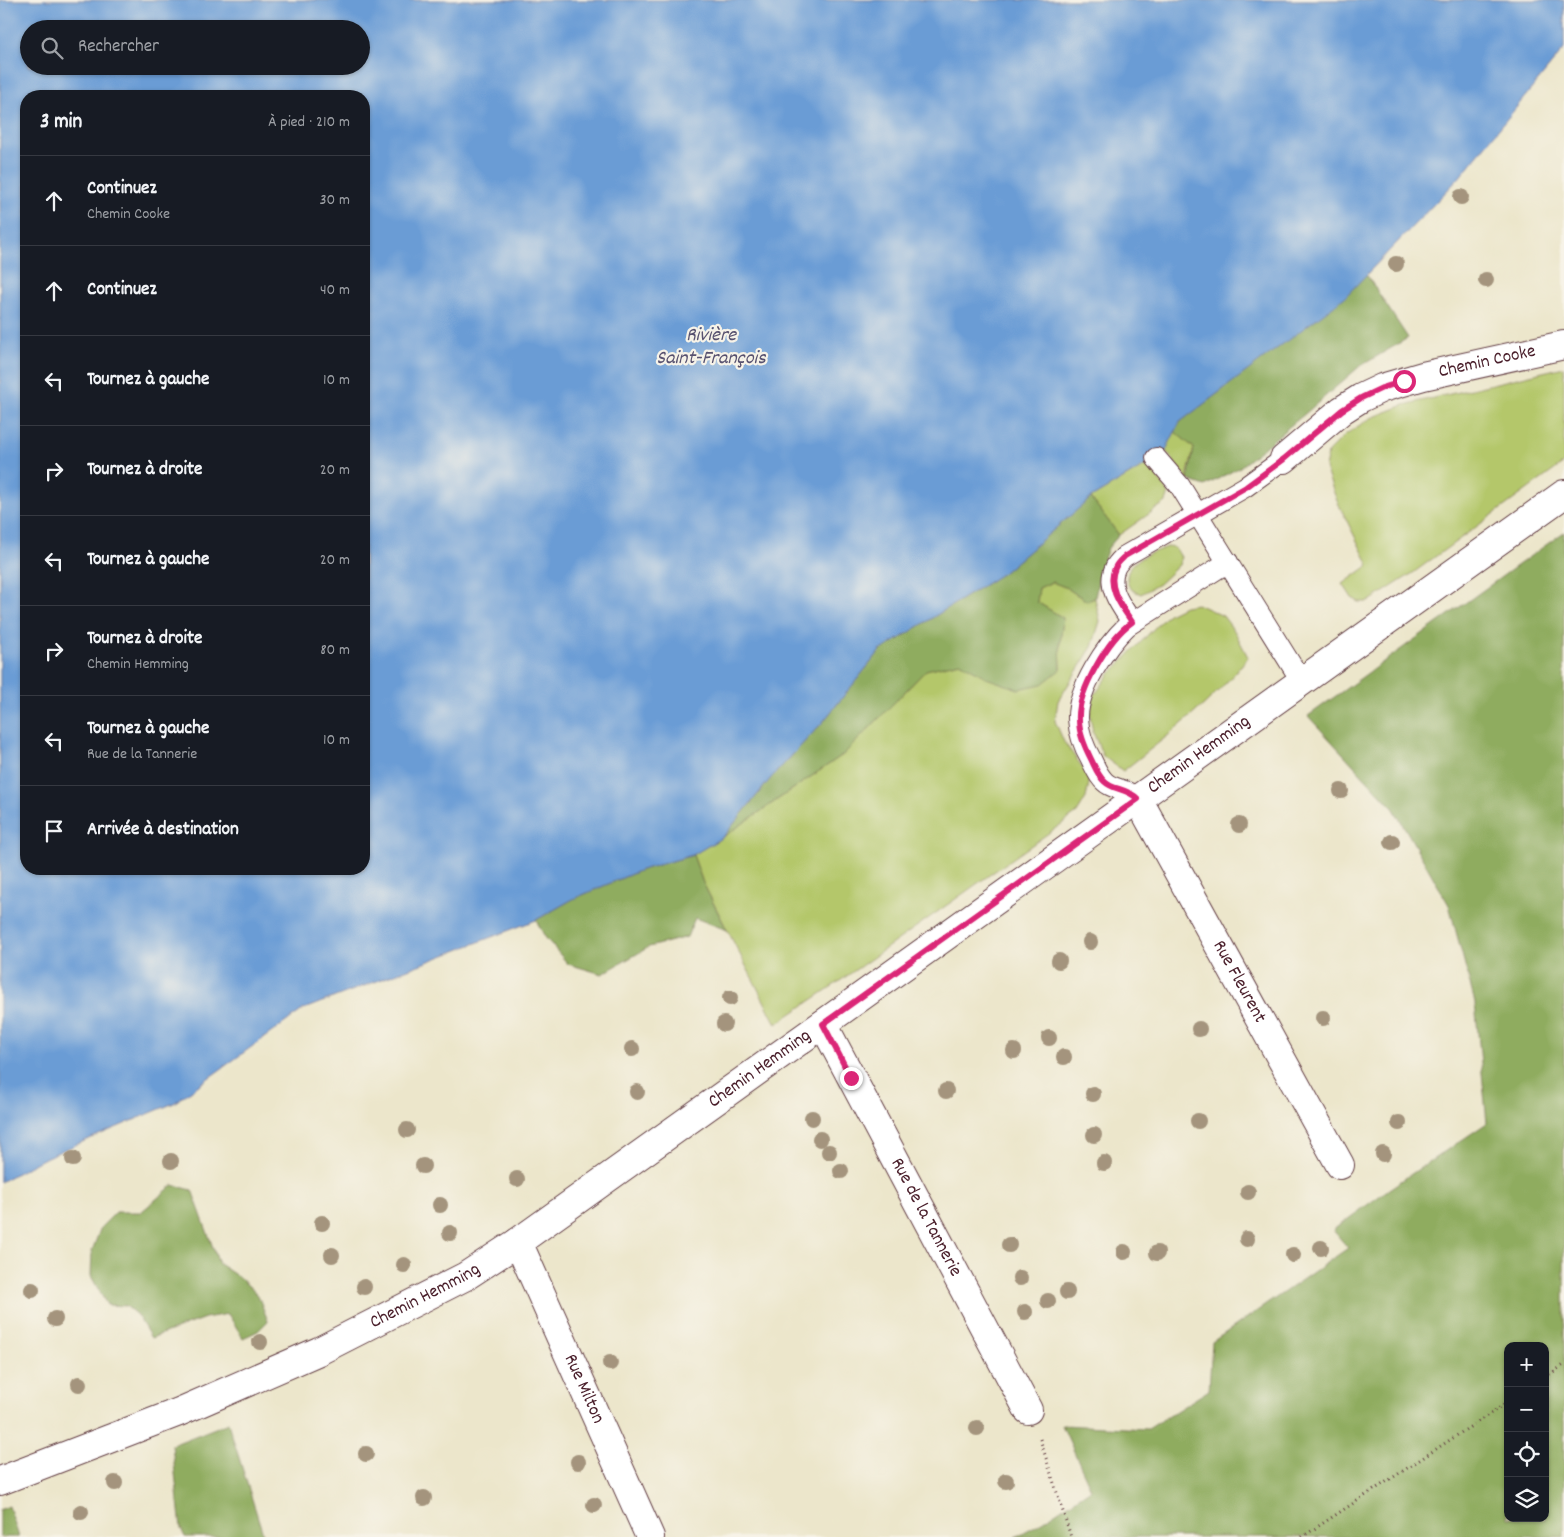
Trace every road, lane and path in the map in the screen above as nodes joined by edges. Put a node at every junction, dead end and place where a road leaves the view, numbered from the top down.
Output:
1 (1564, 345) edge
2 (1156, 458) dead end
3 (1284, 459) joint
4 (1564, 494) edge
5 (1197, 514) junction
6 (1228, 562) junction
7 (1132, 622) junction
8 (1302, 682) junction
9 (1138, 799) junction
10 (823, 1024) junction
11 (1340, 1165) dead end
12 (518, 1242) junction
13 (1564, 1365) edge
14 (1549, 1374) edge
15 (1504, 1405) edge
16 (1028, 1410) joint
17 (0, 1481) edge
18 (650, 1537) edge
19 (1071, 1537) edge
20 (1302, 1537) edge

1 - 3 street, Chemin Cooke
2 - 5 lane
3 - 5 lane
4 - 8 street, Chemin Hemming
5 - 6 lane
5 - 7 lane
6 - 7 lane
6 - 8 lane
7 - 9 lane
8 - 9 street, Chemin Hemming
9 - 10 street, Chemin Hemming
9 - 11 street, Rue Fleurent
10 - 12 street, Chemin Hemming
10 - 16 street, Rue de la Tannerie
12 - 17 street, Chemin Hemming
12 - 18 street, Rue Milton
13 - 14 path
15 - 20 path
16 - 19 path

